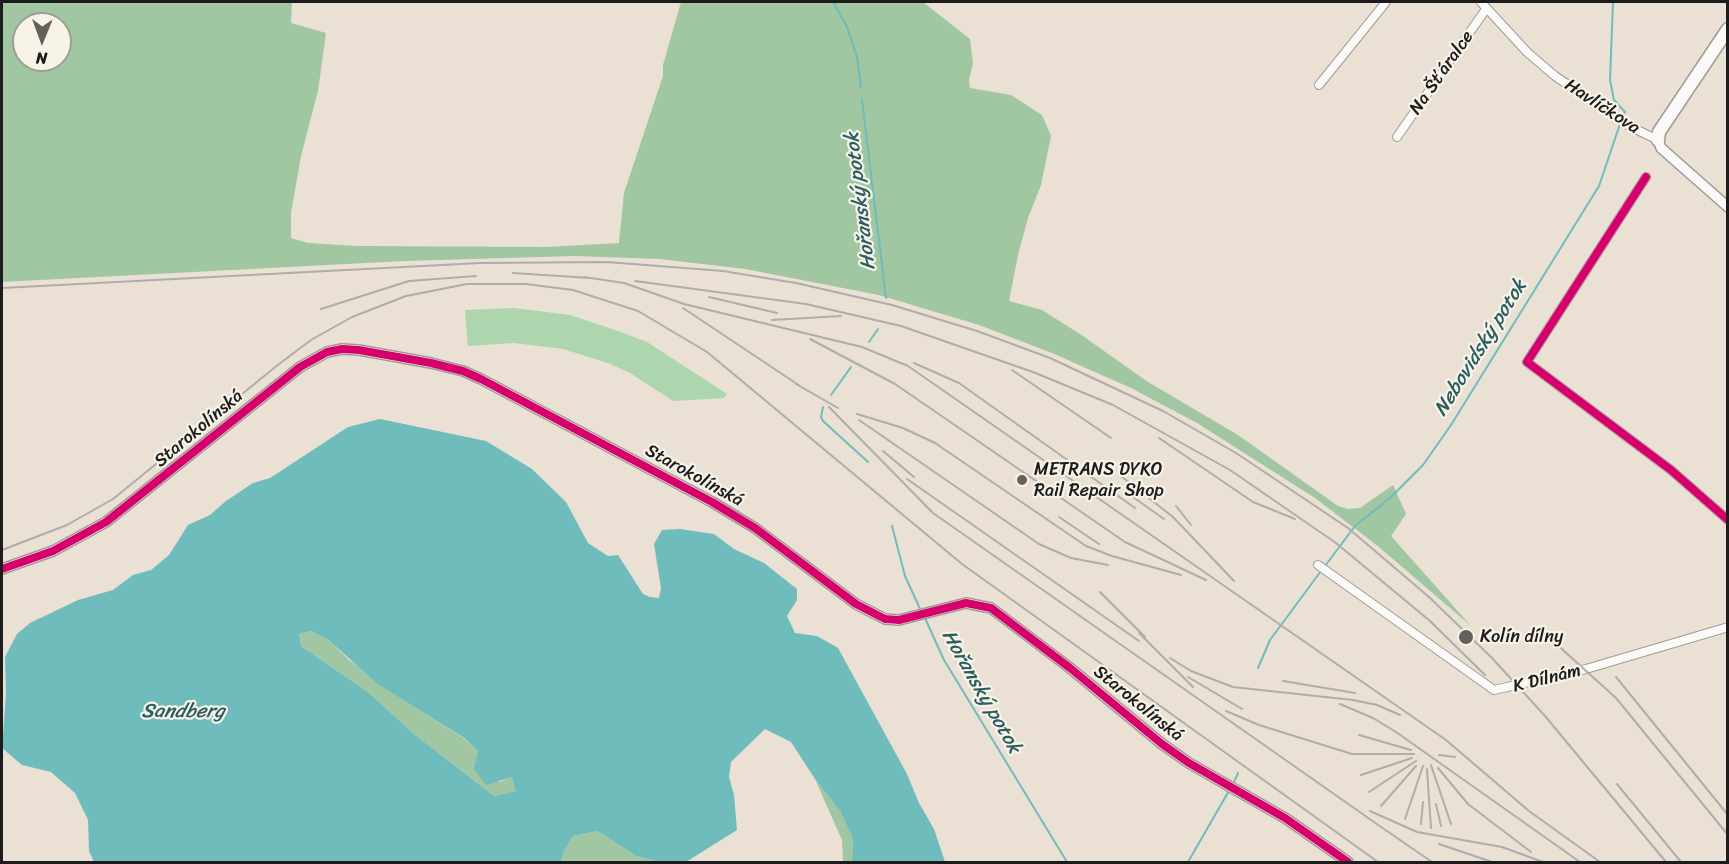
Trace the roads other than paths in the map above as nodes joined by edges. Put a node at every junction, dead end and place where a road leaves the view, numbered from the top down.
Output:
1 (1386, 2) edge
2 (1483, 5) edge
3 (1728, 29) edge
4 (1319, 85) dead end
5 (1397, 137) dead end
6 (1658, 140) junction
7 (1646, 177) dead end
8 (1728, 207) edge
9 (1728, 520) edge
10 (1318, 565) dead end
11 (2, 569) edge
12 (1728, 627) edge
13 (1348, 862) edge

1 - 4 street
2 - 5 street, Na Šťáralce
2 - 6 street, Havlíčkova
3 - 6 main road
6 - 8 street, Havlíčkova
7 - 9 street
10 - 12 street, K Dílnám
11 - 13 street, Starokolínská

